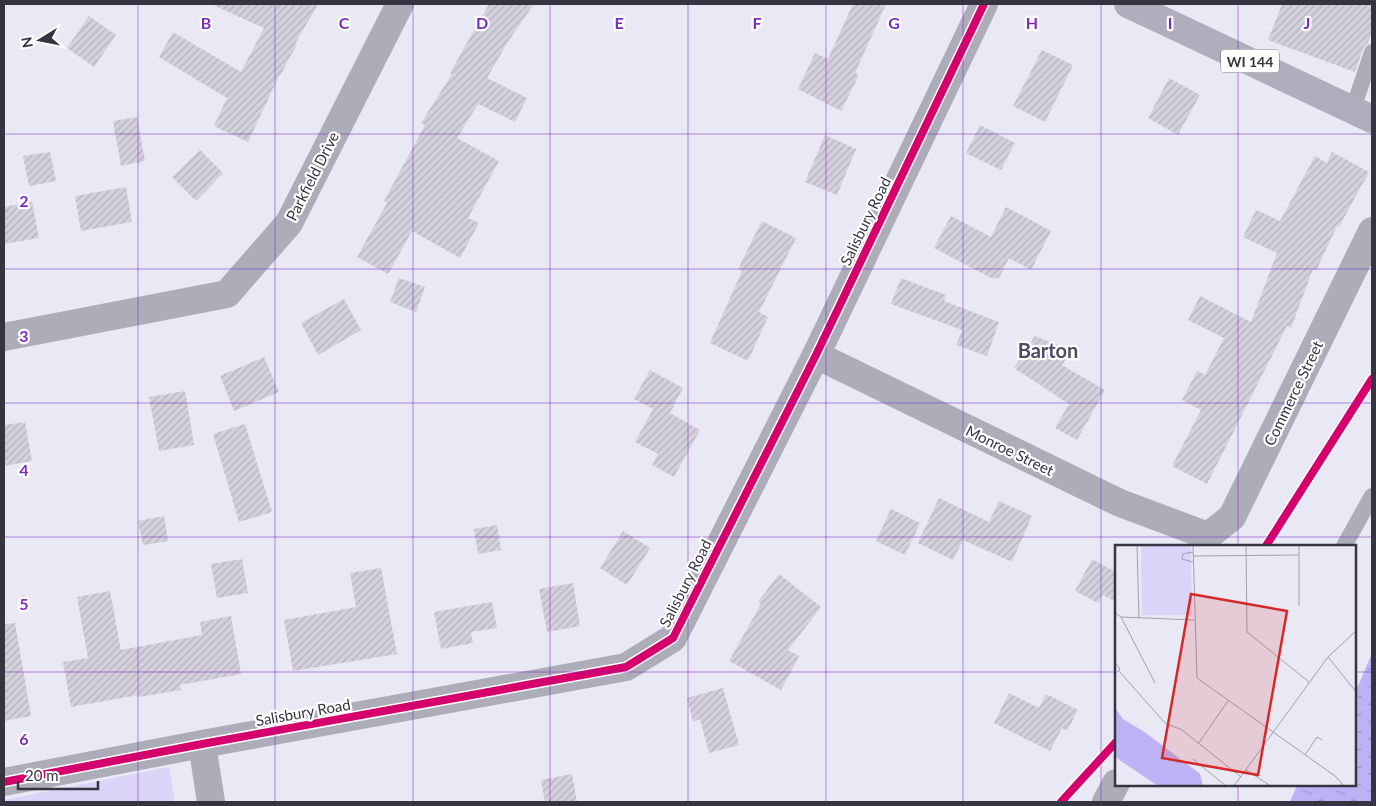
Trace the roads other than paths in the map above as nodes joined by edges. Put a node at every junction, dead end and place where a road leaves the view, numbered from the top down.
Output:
1 (400, 4) edge
2 (984, 4) edge
3 (1128, 4) edge
4 (1372, 52) edge
5 (1362, 114) edge
6 (1372, 231) edge
7 (4, 336) edge
8 (816, 355) junction
9 (1372, 496) edge
10 (1205, 541) edge
11 (1345, 545) edge
12 (202, 744) junction
13 (4, 782) edge
14 (1115, 785) edge
15 (211, 802) edge
16 (1106, 802) edge

1 - 7 street, Parkfield Drive
2 - 8 street, Salisbury Road
3 - 5 main road, WI 144
4 - 5 lane
6 - 10 street, Commerce Street
8 - 10 street, Monroe Street
8 - 12 street, Salisbury Road
9 - 11 lane
12 - 13 street, Salisbury Road
12 - 15 street
14 - 16 street

